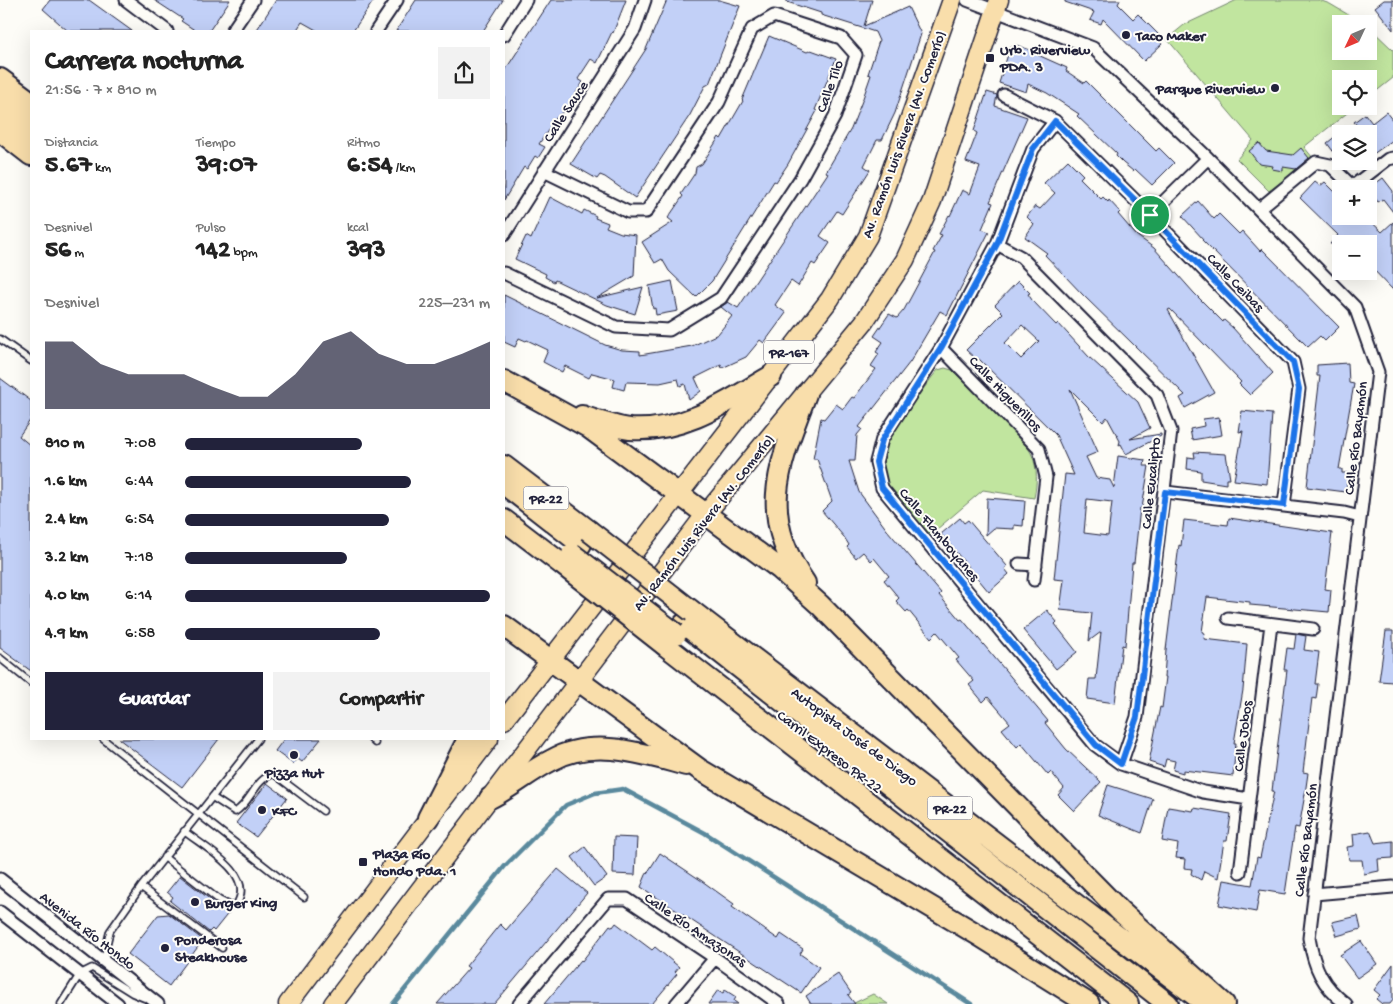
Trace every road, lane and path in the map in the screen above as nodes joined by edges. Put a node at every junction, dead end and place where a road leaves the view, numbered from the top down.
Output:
1 (126, 0) edge
2 (253, 0) edge
3 (397, 0) edge
4 (526, 0) edge
5 (645, 0) edge
6 (952, 0) edge
7 (967, 0) edge
8 (997, 5) edge
9 (166, 30) edge
10 (233, 30) edge
11 (377, 30) edge
12 (505, 33) edge
13 (0, 79) edge
14 (1004, 95) dead end
15 (0, 96) edge
16 (30, 101) edge
17 (0, 117) edge
18 (30, 119) edge
19 (1055, 121) junction
20 (4, 135) edge
21 (30, 136) edge
22 (30, 155) edge
23 (1208, 158) junction
24 (1393, 158) edge
25 (30, 165) edge
26 (544, 172) junction
27 (1347, 180) edge
28 (1362, 180) edge
29 (1259, 209) junction
30 (1150, 215) junction
31 (505, 233) edge
32 (997, 244) junction
33 (505, 272) edge
34 (0, 339) edge
35 (941, 348) junction
36 (30, 360) edge
37 (771, 376) junction
38 (505, 382) edge
39 (806, 394) junction
40 (554, 408) junction
41 (505, 467) edge
42 (505, 485) edge
43 (1165, 492) junction
44 (678, 496) junction
45 (505, 502) edge
46 (1284, 505) junction
47 (705, 515) junction
48 (1360, 517) junction
49 (505, 520) edge
50 (576, 548) junction
51 (1019, 564) dead end
52 (1036, 565) junction
53 (1034, 580) dead end
54 (820, 605) junction
55 (1228, 618) dead end
56 (1271, 624) junction
57 (505, 627) edge
58 (680, 629) junction
59 (1313, 629) dead end
60 (0, 658) edge
61 (549, 660) junction
62 (30, 682) edge
63 (578, 682) junction
64 (505, 719) edge
65 (104, 740) edge
66 (257, 740) edge
67 (467, 740) edge
68 (488, 740) edge
69 (1121, 764) junction
70 (699, 769) junction
71 (212, 797) junction
72 (490, 798) junction
73 (1249, 798) junction
74 (323, 811) dead end
75 (198, 813) junction
76 (428, 818) junction
77 (184, 831) junction
78 (164, 857) junction
79 (1240, 872) dead end
80 (0, 880) edge
81 (141, 887) junction
82 (1393, 887) edge
83 (1314, 894) junction
84 (304, 897) dead end
85 (0, 912) edge
86 (222, 948) dead end
87 (715, 958) junction
88 (105, 962) junction
89 (80, 974) junction
90 (288, 1001) edge
91 (157, 1003) edge
92 (61, 1004) edge
93 (118, 1004) edge
94 (333, 1004) edge
95 (519, 1004) edge
96 (676, 1004) edge
97 (778, 1004) edge
98 (1089, 1004) edge
99 (1128, 1004) edge
100 (1168, 1004) edge
101 (1206, 1004) edge
102 (1224, 1004) edge
103 (1346, 1004) edge

1 - 9 street
2 - 10 street
3 - 11 street
4 - 12 street
5 - 26 street, Calle Sauce
6 - 37 main road, Av. Ramón Luis Rivera (Av. Comerío) / PR-167
7 - 8 street, Calle Río Bayamón
8 - 23 street, Calle Río Bayamón
8 - 39 main road, Av. Ramón Luis Rivera (Av. Comerío) / PR-167
13 - 16 highway
14 - 19 street, Calle Ceibas
15 - 18 highway
17 - 21 highway
19 - 30 street, Calle Ceibas
19 - 32 street, Calle Flamboyanes
20 - 22 highway
20 - 25 highway
23 - 29 street, Calle Río Bayamón
23 - 30 street
24 - 28 street
26 - 31 street, Calle Sauce
26 - 33 street, Calle Tilo
27 - 29 street
29 - 48 street, Calle Río Bayamón
30 - 46 street, Calle Ceibas
32 - 35 street, Calle Flamboyanes
32 - 43 street, Calle Eucalipto
34 - 36 lane
35 - 52 street, Calle Higuerillos
35 - 69 street, Calle Flamboyanes
37 - 40 highway
37 - 44 main road, Av. Ramón Luis Rivera (Av. Comerío) / PR-167
38 - 40 highway
39 - 47 main road, Av. Ramón Luis Rivera (Av. Comerío) / PR-167
39 - 54 highway
40 - 44 highway
41 - 50 highway, Autopista José de Diego / PR-22
42 - 50 highway
43 - 46 street
43 - 69 street, Calle Eucalipto
44 - 47 highway
44 - 61 main road, Av. Ramón Luis Rivera (Av. Comerío) / PR-167
45 - 50 highway
46 - 48 street
47 - 54 highway
47 - 63 main road, Av. Ramón Luis Rivera (Av. Comerío) / PR-167
48 - 83 street, Calle Río Bayamón
49 - 50 highway, Autopista José de Diego / PR-22
50 - 58 highway, Autopista José de Diego / PR-22, bridge
50 - 58 highway, Autopista José de Diego / PR-22, bridge
51 - 52 street
52 - 53 street, Calle Higuerillos
54 - 102 highway
55 - 56 street
56 - 59 street
56 - 73 street, Calle Jobos
57 - 61 highway
58 - 99 highway, Autopista José de Diego / PR-22
58 - 100 highway, Carril Expreso PR-22
58 - 101 highway, Autopista José de Diego / PR-22
60 - 62 lane
61 - 63 highway
61 - 64 main road, Av. Ramón Luis Rivera (Av. Comerío) / PR-167
63 - 70 highway
63 - 72 main road, Av. Ramón Luis Rivera (Av. Comerío) / PR-167
65 - 75 lane
66 - 71 lane
67 - 76 highway
68 - 76 main road
69 - 73 street, Calle Flamboyanes
70 - 72 highway
70 - 98 highway
71 - 74 lane
71 - 75 lane
72 - 94 main road, Av. Ramón Luis Rivera (Av. Comerío) / PR-167
73 - 79 street, Calle Jobos
75 - 77 lane
75 - 84 lane
76 - 90 main road
77 - 78 lane
77 - 78 lane
78 - 81 lane
80 - 88 street, Avenida Río Hondo
81 - 86 lane
81 - 88 lane
82 - 83 street
83 - 103 street, Calle Río Bayamón
85 - 89 street
87 - 95 street, Calle Río Amazonas
87 - 96 street
87 - 97 street, Calle Río Amazonas
88 - 91 street, Avenida Río Hondo
89 - 91 lane
89 - 92 lane
89 - 93 street

